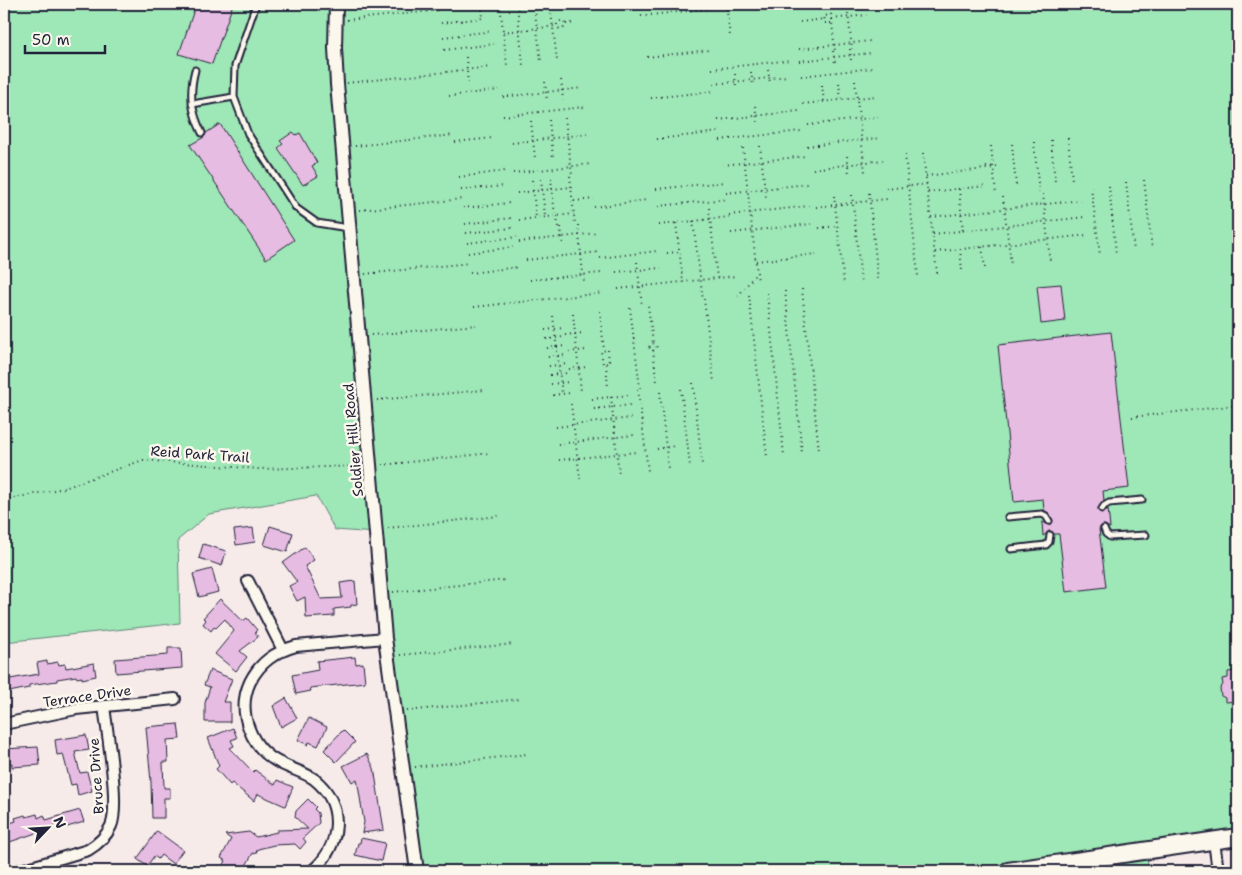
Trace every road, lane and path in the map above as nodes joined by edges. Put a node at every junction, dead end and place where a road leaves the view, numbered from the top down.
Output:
1 (256, 4) edge
2 (336, 4) edge
3 (500, 4) edge
4 (517, 4) edge
5 (534, 4) edge
6 (550, 4) edge
7 (752, 4) edge
8 (830, 4) edge
9 (847, 4) edge
10 (726, 5) edge
11 (482, 9) dead end
12 (440, 10) dead end
13 (867, 15) dead end
14 (641, 16) dead end
15 (832, 17) junction
16 (848, 17) junction
17 (825, 20) junction
18 (336, 21) junction
19 (800, 22) dead end
20 (441, 23) dead end
21 (576, 23) dead end
22 (832, 23) junction
23 (566, 24) junction
24 (553, 26) junction
25 (557, 26) junction
26 (537, 28) junction
27 (520, 30) junction
28 (492, 31) dead end
29 (503, 32) junction
30 (730, 36) dead end
31 (443, 37) dead end
32 (870, 41) dead end
33 (494, 44) dead end
34 (851, 44) junction
35 (835, 45) junction
36 (799, 49) dead end
37 (444, 50) dead end
38 (710, 50) dead end
39 (871, 52) dead end
40 (850, 55) junction
41 (466, 57) dead end
42 (647, 57) dead end
43 (834, 57) junction
44 (557, 60) dead end
45 (791, 60) dead end
46 (851, 60) dead end
47 (799, 61) dead end
48 (540, 62) dead end
49 (835, 63) dead end
50 (523, 65) dead end
51 (507, 66) dead end
52 (491, 67) dead end
53 (873, 68) dead end
54 (712, 69) dead end
55 (195, 70) dead end
56 (467, 70) junction
57 (768, 70) dead end
58 (751, 72) dead end
59 (735, 74) dead end
60 (788, 76) dead end
61 (801, 76) dead end
62 (769, 78) junction
63 (561, 80) dead end
64 (752, 80) junction
65 (736, 81) junction
66 (855, 81) dead end
67 (544, 82) dead end
68 (770, 83) dead end
69 (839, 83) dead end
70 (337, 84) junction
71 (714, 84) dead end
72 (468, 85) dead end
73 (753, 85) dead end
74 (822, 85) dead end
75 (736, 87) dead end
76 (582, 88) dead end
77 (499, 90) dead end
78 (562, 90) junction
79 (715, 91) dead end
80 (546, 92) junction
81 (450, 96) dead end
82 (876, 96) dead end
83 (234, 97) junction
84 (503, 97) dead end
85 (651, 98) dead end
86 (857, 98) junction
87 (563, 100) dead end
88 (841, 100) junction
89 (547, 101) dead end
90 (824, 102) junction
91 (192, 104) junction
92 (803, 104) dead end
93 (755, 106) dead end
94 (584, 107) dead end
95 (799, 111) dead end
96 (504, 116) dead end
97 (757, 116) junction
98 (878, 117) dead end
99 (566, 118) dead end
100 (859, 119) junction
101 (549, 120) dead end
102 (718, 120) dead end
103 (531, 122) dead end
104 (758, 124) dead end
105 (808, 125) dead end
106 (801, 131) dead end
107 (720, 132) dead end
108 (202, 133) dead end
109 (587, 134) dead end
110 (454, 135) dead end
111 (568, 136) junction
112 (493, 138) dead end
113 (551, 138) junction
114 (880, 138) dead end
115 (1068, 138) dead end
116 (657, 139) dead end
117 (533, 140) junction
118 (720, 140) dead end
119 (862, 140) junction
120 (1050, 140) dead end
121 (455, 142) dead end
122 (1034, 142) dead end
123 (512, 143) dead end
124 (1012, 144) dead end
125 (760, 146) dead end
126 (807, 146) dead end
127 (991, 146) dead end
128 (343, 148) junction
129 (743, 148) dead end
130 (923, 153) dead end
131 (905, 155) dead end
132 (806, 156) dead end
133 (846, 156) dead end
134 (553, 157) dead end
135 (535, 158) dead end
136 (883, 160) dead end
137 (761, 161) junction
138 (745, 163) junction
139 (864, 163) junction
140 (590, 164) dead end
141 (723, 165) dead end
142 (848, 165) junction
143 (571, 166) junction
144 (1000, 166) dead end
145 (986, 168) dead end
146 (993, 168) junction
147 (813, 169) dead end
148 (505, 171) dead end
149 (865, 172) dead end
150 (512, 173) dead end
151 (849, 174) dead end
152 (926, 176) junction
153 (459, 177) dead end
154 (551, 178) dead end
155 (541, 179) dead end
156 (532, 180) dead end
157 (1072, 180) dead end
158 (1144, 180) dead end
159 (725, 182) dead end
160 (1055, 182) dead end
161 (1126, 182) dead end
162 (807, 184) dead end
163 (927, 184) junction
164 (505, 186) dead end
165 (908, 186) junction
166 (986, 186) dead end
167 (1016, 186) dead end
168 (1109, 186) dead end
169 (571, 187) junction
170 (1092, 187) dead end
171 (765, 188) junction
172 (552, 189) junction
173 (656, 189) dead end
174 (886, 189) dead end
175 (959, 189) junction
176 (461, 190) dead end
177 (542, 190) junction
178 (748, 190) junction
179 (533, 191) junction
180 (928, 192) junction
181 (1039, 192) dead end
182 (517, 193) dead end
183 (726, 193) dead end
184 (869, 193) dead end
185 (852, 194) dead end
186 (996, 194) dead end
187 (1043, 194) dead end
188 (834, 196) dead end
189 (1003, 197) dead end
190 (462, 199) dead end
191 (594, 199) dead end
192 (727, 199) dead end
193 (766, 199) dead end
194 (887, 199) dead end
195 (648, 200) dead end
196 (1082, 200) dead end
197 (573, 201) junction
198 (870, 201) junction
199 (509, 203) dead end
200 (853, 203) junction
201 (1044, 204) junction
202 (835, 205) junction
203 (658, 206) dead end
204 (809, 206) dead end
205 (594, 207) dead end
206 (463, 208) dead end
207 (709, 208) dead end
208 (816, 208) dead end
209 (1004, 209) junction
210 (348, 211) junction
211 (750, 212) junction
212 (574, 214) junction
213 (961, 214) junction
214 (556, 216) junction
215 (546, 217) junction
216 (931, 217) junction
217 (1085, 217) dead end
218 (511, 218) dead end
219 (536, 218) junction
220 (710, 219) junction
221 (519, 220) dead end
222 (694, 221) junction
223 (1046, 221) junction
224 (676, 223) junction
225 (465, 224) dead end
226 (811, 224) dead end
227 (660, 225) dead end
228 (838, 226) junction
229 (1006, 226) junction
230 (350, 228) junction
231 (512, 228) dead end
232 (819, 228) dead end
233 (752, 231) junction
234 (963, 231) junction
235 (597, 232) dead end
236 (731, 233) dead end
237 (466, 234) dead end
238 (933, 234) junction
239 (579, 235) junction
240 (1087, 235) dead end
241 (517, 237) dead end
242 (562, 237) junction
243 (1048, 239) junction
244 (519, 242) dead end
245 (467, 243) dead end
246 (1008, 244) junction
247 (563, 246) dead end
248 (514, 247) dead end
249 (982, 247) junction
250 (960, 249) junction
251 (1152, 249) dead end
252 (657, 251) dead end
253 (1134, 251) dead end
254 (599, 252) dead end
255 (680, 252) junction
256 (935, 252) junction
257 (468, 253) dead end
258 (667, 253) dead end
259 (1116, 253) dead end
260 (581, 254) junction
261 (816, 254) dead end
262 (841, 255) junction
263 (1100, 255) dead end
264 (835, 256) dead end
265 (600, 258) dead end
266 (526, 260) dead end
267 (756, 261) junction
268 (1050, 261) dead end
269 (469, 262) dead end
270 (636, 262) dead end
271 (1011, 265) dead end
272 (518, 267) dead end
273 (661, 268) dead end
274 (986, 268) dead end
275 (637, 270) junction
276 (962, 271) dead end
277 (616, 272) dead end
278 (470, 273) dead end
279 (601, 273) dead end
280 (938, 273) dead end
281 (354, 275) junction
282 (583, 275) junction
283 (736, 276) dead end
284 (758, 276) junction
285 (918, 276) dead end
286 (717, 278) junction
287 (530, 280) dead end
288 (700, 280) junction
289 (878, 280) dead end
290 (683, 282) junction
291 (758, 282) dead end
292 (861, 282) dead end
293 (584, 284) dead end
294 (844, 284) dead end
295 (639, 287) junction
296 (802, 289) dead end
297 (618, 290) dead end
298 (785, 290) dead end
299 (767, 292) dead end
300 (603, 293) dead end
301 (749, 295) dead end
302 (738, 296) dead end
303 (642, 306) dead end
304 (648, 306) dead end
305 (474, 307) dead end
306 (630, 308) dead end
307 (600, 311) dead end
308 (572, 314) dead end
309 (553, 316) dead end
310 (476, 325) dead end
311 (563, 328) dead end
312 (554, 329) junction
313 (545, 330) dead end
314 (583, 333) dead end
315 (575, 334) junction
316 (359, 336) junction
317 (556, 338) junction
318 (546, 339) dead end
319 (653, 343) junction
320 (565, 346) dead end
321 (556, 347) junction
322 (546, 348) dead end
323 (586, 350) dead end
324 (604, 350) junction
325 (653, 350) junction
326 (577, 351) junction
327 (568, 352) dead end
328 (566, 355) dead end
329 (558, 356) junction
330 (548, 357) dead end
331 (567, 364) dead end
332 (606, 364) junction
333 (558, 365) junction
334 (549, 366) dead end
335 (587, 367) dead end
336 (579, 368) junction
337 (569, 369) dead end
338 (568, 373) dead end
339 (560, 374) junction
340 (550, 375) dead end
341 (569, 382) dead end
342 (657, 382) dead end
343 (714, 382) dead end
344 (551, 384) dead end
345 (560, 384) junction
346 (693, 384) dead end
347 (608, 388) dead end
348 (681, 389) dead end
349 (484, 390) dead end
350 (581, 391) dead end
351 (660, 392) dead end
352 (570, 393) dead end
353 (562, 394) junction
354 (553, 395) dead end
355 (629, 395) dead end
356 (611, 397) junction
357 (592, 399) dead end
358 (364, 401) junction
359 (571, 404) dead end
360 (631, 405) dead end
361 (1238, 405) edge
362 (612, 407) junction
363 (594, 409) dead end
364 (1132, 417) dead end
365 (631, 418) dead end
366 (613, 420) junction
367 (574, 425) junction
368 (556, 427) dead end
369 (634, 435) dead end
370 (615, 437) junction
371 (576, 442) junction
372 (558, 444) dead end
373 (674, 446) dead end
374 (666, 447) junction
375 (657, 449) dead end
376 (819, 451) dead end
377 (636, 452) dead end
378 (802, 453) dead end
379 (491, 454) dead end
380 (617, 454) junction
381 (784, 455) dead end
382 (767, 457) dead end
383 (577, 458) junction
384 (559, 460) dead end
385 (702, 464) dead end
386 (370, 466) junction
387 (690, 466) dead end
388 (668, 468) dead end
389 (648, 471) dead end
390 (619, 474) dead end
391 (580, 479) dead end
392 (4, 500) edge
393 (1142, 500) dead end
394 (1102, 509) dead end
395 (499, 516) dead end
396 (1008, 517) dead end
397 (1049, 521) dead end
398 (1104, 529) dead end
399 (376, 530) junction
400 (1050, 535) dead end
401 (1146, 535) dead end
402 (1011, 549) dead end
403 (506, 580) dead end
404 (248, 581) dead end
405 (381, 593) junction
406 (385, 638) junction
407 (514, 644) dead end
408 (283, 650) junction
409 (388, 656) junction
410 (175, 698) dead end
411 (520, 699) dead end
412 (104, 706) junction
413 (395, 712) junction
414 (4, 724) edge
415 (526, 754) dead end
416 (403, 769) junction
417 (1238, 837) edge
418 (1214, 841) junction
419 (18, 871) edge
420 (312, 871) edge
421 (417, 871) edge
422 (1008, 871) edge
423 (1218, 871) edge

1 - 83 lane
2 - 18 street, Soldier Hill Road
3 - 29 path
4 - 27 path
5 - 26 path
6 - 24 path
7 - 10 path
8 - 15 path
9 - 16 path
10 - 14 path
10 - 30 path
11 - 20 path
12 - 18 path
13 - 16 path
15 - 16 path
15 - 17 path
15 - 22 path
16 - 34 path
17 - 19 path
17 - 22 path
18 - 70 street, Soldier Hill Road
21 - 23 path
22 - 35 path
23 - 25 path
23 - 25 path
24 - 25 path
24 - 26 path
24 - 44 path
26 - 27 path
26 - 48 path
27 - 29 path
27 - 50 path
28 - 31 path
29 - 51 path
32 - 34 path
33 - 37 path
34 - 35 path
34 - 40 path
35 - 36 path
35 - 43 path
38 - 42 path
39 - 40 path
40 - 43 path
40 - 46 path
41 - 56 path
43 - 47 path
43 - 49 path
45 - 54 path
52 - 56 path
53 - 61 path
55 - 91 lane
56 - 70 path
56 - 72 path
57 - 62 path
58 - 64 path
59 - 65 path
60 - 62 path
62 - 64 path
62 - 68 path
63 - 78 path
64 - 65 path
64 - 73 path
65 - 71 path
65 - 75 path
66 - 86 path
67 - 80 path
69 - 88 path
70 - 128 street, Soldier Hill Road
74 - 90 path
76 - 78 path
77 - 81 path
78 - 80 path
78 - 87 path
79 - 85 path
80 - 84 path
80 - 89 path
82 - 86 path
83 - 91 lane
83 - 230 lane
86 - 88 path
86 - 100 path
88 - 90 path
90 - 92 path
91 - 108 lane
93 - 97 path
94 - 96 path
95 - 97 path
97 - 102 path
97 - 104 path
98 - 100 path
99 - 111 path
100 - 105 path
100 - 119 path
101 - 113 path
103 - 117 path
106 - 118 path
107 - 116 path
109 - 111 path
110 - 128 path
111 - 113 path
111 - 143 path
112 - 121 path
113 - 117 path
113 - 134 path
114 - 119 path
115 - 157 path
117 - 123 path
117 - 135 path
119 - 126 path
119 - 139 path
120 - 160 path
122 - 181 path
124 - 167 path
125 - 137 path
127 - 146 path
128 - 210 street, Soldier Hill Road
129 - 138 path
130 - 152 path
131 - 165 path
132 - 137 path
133 - 142 path
136 - 139 path
137 - 138 path
137 - 171 path
138 - 141 path
138 - 178 path
139 - 142 path
139 - 149 path
140 - 143 path
142 - 147 path
142 - 151 path
143 - 150 path
143 - 169 path
144 - 146 path
145 - 146 path
146 - 152 path
146 - 186 path
148 - 153 path
152 - 163 path
154 - 172 path
155 - 177 path
156 - 179 path
158 - 251 path
159 - 173 path
161 - 253 path
162 - 171 path
163 - 165 path
163 - 180 path
164 - 176 path
165 - 174 path
165 - 285 path
166 - 175 path
168 - 259 path
169 - 172 path
169 - 197 path
170 - 263 path
171 - 178 path
171 - 193 path
172 - 177 path
172 - 214 path
175 - 180 path
175 - 213 path
177 - 179 path
177 - 215 path
178 - 183 path
178 - 211 path
179 - 182 path
179 - 219 path
180 - 216 path
184 - 198 path
185 - 200 path
187 - 201 path
188 - 202 path
189 - 209 path
190 - 210 path
191 - 197 path
192 - 203 path
194 - 198 path
195 - 205 path
196 - 201 path
197 - 212 path
198 - 200 path
198 - 289 path
199 - 206 path
200 - 202 path
200 - 292 path
201 - 209 path
201 - 223 path
202 - 208 path
202 - 228 path
204 - 211 path
207 - 220 path
209 - 213 path
209 - 229 path
210 - 230 street, Soldier Hill Road
211 - 220 path
211 - 233 path
212 - 214 path
212 - 239 path
213 - 216 path
213 - 234 path
214 - 215 path
214 - 242 path
215 - 219 path
216 - 238 path
217 - 223 path
218 - 225 path
219 - 221 path
220 - 222 path
220 - 286 path
222 - 224 path
222 - 288 path
223 - 229 path
223 - 243 path
224 - 227 path
224 - 255 path
226 - 233 path
228 - 232 path
228 - 262 path
229 - 234 path
229 - 246 path
230 - 281 street, Soldier Hill Road
231 - 237 path
233 - 236 path
233 - 267 path
234 - 238 path
235 - 239 path
238 - 256 path
239 - 242 path
239 - 260 path
240 - 243 path
241 - 245 path
242 - 244 path
242 - 247 path
243 - 246 path
243 - 268 path
246 - 249 path
246 - 271 path
248 - 257 path
249 - 250 path
249 - 274 path
250 - 256 path
250 - 276 path
252 - 265 path
254 - 260 path
255 - 258 path
255 - 290 path
256 - 280 path
260 - 266 path
260 - 282 path
261 - 267 path
262 - 264 path
262 - 294 path
267 - 284 path
269 - 281 path
270 - 275 path
272 - 278 path
273 - 275 path
275 - 277 path
275 - 295 path
279 - 282 path
281 - 316 street, Soldier Hill Road
282 - 287 path
282 - 293 path
283 - 286 path
284 - 291 path
284 - 302 path
286 - 288 path
288 - 290 path
288 - 343 path
290 - 295 path
295 - 297 path
295 - 303 path
296 - 376 path
298 - 378 path
299 - 381 path
300 - 305 path
301 - 382 path
304 - 319 path
306 - 389 path
307 - 324 path
308 - 315 path
309 - 312 path
310 - 316 path
311 - 312 path
312 - 313 path
312 - 317 path
314 - 315 path
315 - 317 path
315 - 326 path
316 - 358 street, Soldier Hill Road
317 - 318 path
317 - 321 path
319 - 325 path
319 - 325 path
320 - 321 path
321 - 322 path
321 - 329 path
323 - 326 path
324 - 332 path
324 - 332 path
325 - 342 path
326 - 327 path
326 - 336 path
328 - 329 path
329 - 330 path
329 - 333 path
331 - 333 path
332 - 347 path
333 - 334 path
333 - 339 path
335 - 336 path
336 - 337 path
336 - 350 path
338 - 339 path
339 - 340 path
339 - 345 path
341 - 345 path
344 - 345 path
345 - 353 path
346 - 385 path
348 - 387 path
349 - 358 path
351 - 374 path
352 - 353 path
353 - 354 path
355 - 356 path
356 - 357 path
356 - 362 path
358 - 386 street, Soldier Hill Road
359 - 367 path
360 - 362 path
361 - 364 path
362 - 363 path
362 - 366 path
365 - 366 path
366 - 367 path
366 - 370 path
367 - 368 path
367 - 371 path
369 - 370 path
370 - 371 path
370 - 380 path
371 - 372 path
371 - 383 path
373 - 374 path
374 - 375 path
374 - 388 path
377 - 380 path
379 - 386 path, Reid Park Trail
380 - 383 path
380 - 390 path
383 - 384 path
383 - 391 path
386 - 392 path, Reid Park Trail
386 - 399 street, Soldier Hill Road
393 - 394 lane
395 - 399 path
396 - 397 lane
398 - 401 lane
399 - 405 street, Soldier Hill Road
400 - 402 lane
403 - 405 path
404 - 408 street
405 - 406 street, Soldier Hill Road
406 - 408 street
406 - 409 street, Soldier Hill Road
407 - 409 path
408 - 420 street
409 - 413 street, Soldier Hill Road
410 - 412 street, Terrace Drive
411 - 413 path
412 - 414 street, Terrace Drive
412 - 419 street, Bruce Drive
413 - 416 street, Soldier Hill Road
415 - 416 path
416 - 421 street, Soldier Hill Road
417 - 418 main road
418 - 422 main road
418 - 423 street

